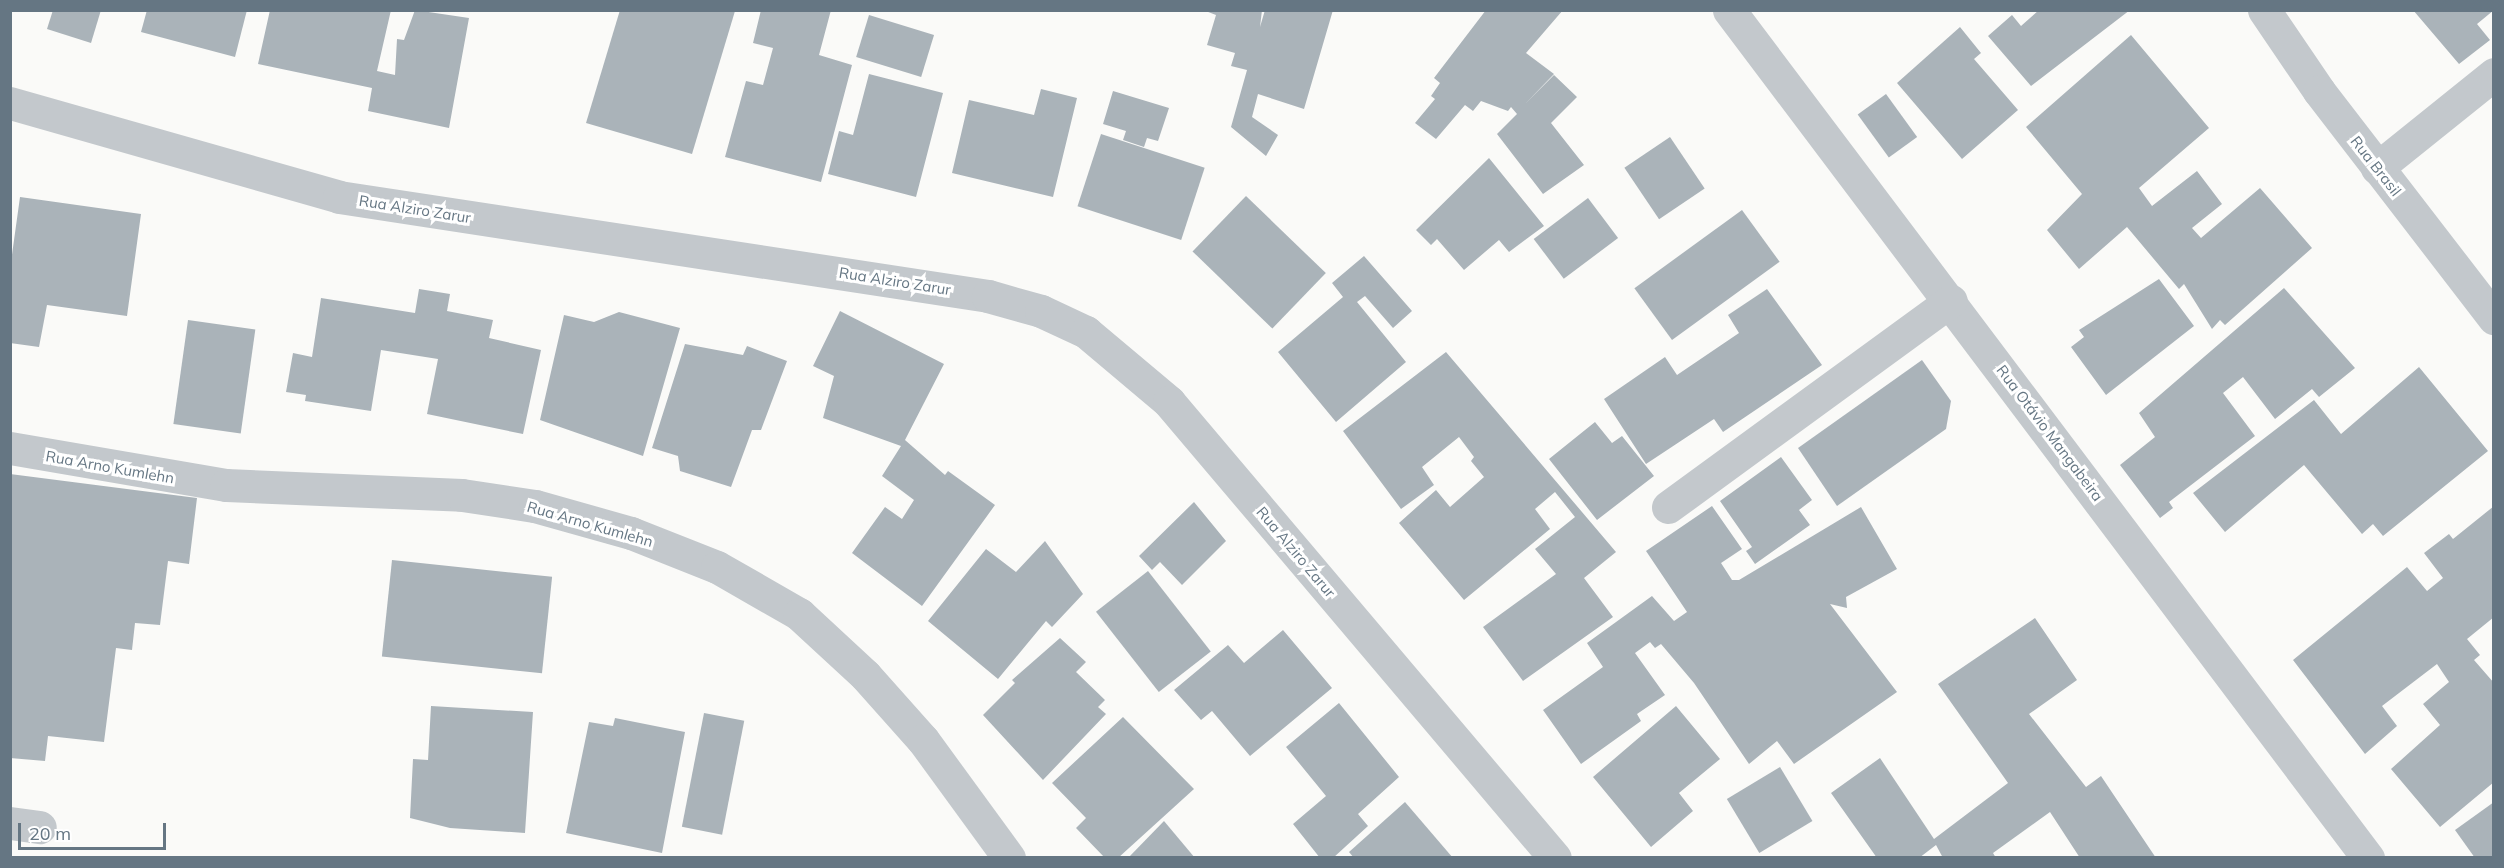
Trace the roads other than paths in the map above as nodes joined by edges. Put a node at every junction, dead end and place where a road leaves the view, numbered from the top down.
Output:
1 (1729, 10) edge
2 (2264, 10) edge
3 (2493, 74) edge
4 (10, 102) edge
5 (2377, 168) junction
6 (1951, 301) junction
7 (2493, 318) edge
8 (10, 448) edge
9 (1668, 507) dead end
10 (1009, 858) edge
11 (1555, 858) edge
12 (2368, 858) edge

1 - 6 street, Rua Otávio Mangabeira
2 - 5 street, Rua Brasil
3 - 5 street
4 - 11 street, Rua Alziro Zarur
5 - 7 street, Rua Brasil
6 - 9 street
6 - 12 street, Rua Otávio Mangabeira
8 - 10 street, Rua Arno Kumlehn

